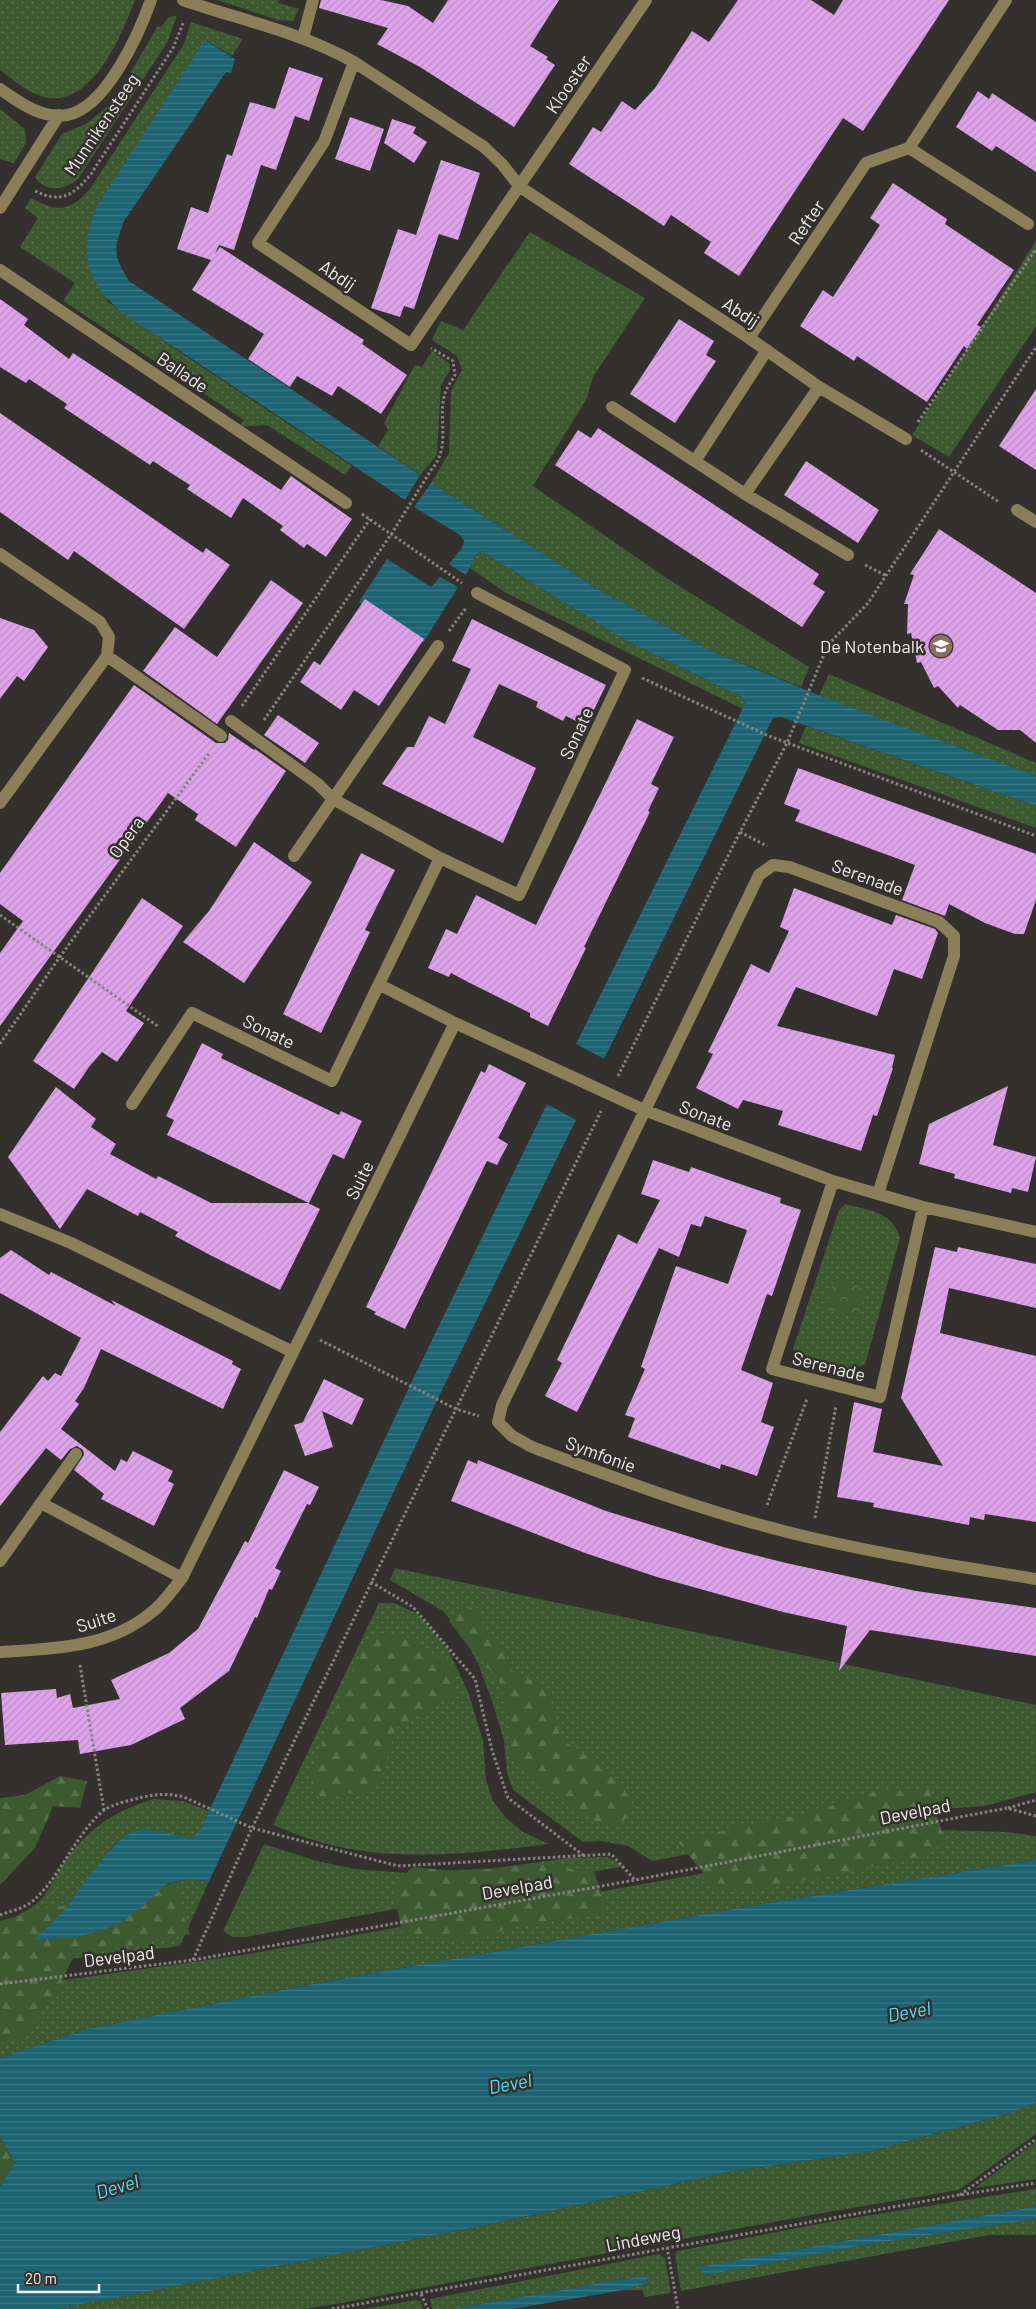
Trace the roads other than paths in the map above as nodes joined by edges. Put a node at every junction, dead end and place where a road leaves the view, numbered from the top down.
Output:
1 (151, 0) edge
2 (313, 0) edge
3 (646, 0) edge
4 (1006, 0) edge
5 (187, 1) edge
6 (303, 38) junction
7 (354, 62) junction
8 (0, 89) edge
9 (59, 115) junction
10 (909, 148) junction
11 (520, 187) junction
12 (0, 208) edge
13 (1028, 224) dead end
14 (0, 270) edge
15 (749, 338) junction
16 (767, 350) junction
17 (819, 387) junction
18 (612, 406) dead end
19 (906, 439) road end
20 (695, 461) junction
21 (745, 494) junction
22 (346, 503) road end
23 (1017, 510) road end
24 (1036, 522) edge
25 (0, 554) edge
26 (848, 555) road end
27 (476, 593) road end
28 (438, 646) road end
29 (107, 656) junction
30 (231, 721) road end
31 (221, 736) road end
32 (333, 798) junction
33 (0, 803) edge
34 (294, 856) dead end
35 (440, 858) junction
36 (380, 985) junction
37 (455, 1023) junction
38 (132, 1104) dead end
39 (644, 1110) junction
40 (833, 1182) junction
41 (878, 1194) junction
42 (924, 1207) junction
43 (0, 1214) edge
44 (1036, 1232) edge
45 (293, 1352) junction
46 (76, 1454) dead end
47 (41, 1503) junction
48 (0, 1561) edge
49 (182, 1578) junction
50 (1036, 1579) edge
51 (0, 1652) edge

1 - 9 street, Munnikensteeg
2 - 6 street
3 - 11 street, Klooster
4 - 10 street
5 - 6 street, Abdij
6 - 7 street, Abdij
7 - 11 street, Abdij
7 - 11 street, Abdij
8 - 9 street, Munnikensteeg
9 - 12 street
10 - 13 street
10 - 15 street, Refter
11 - 15 street, Abdij
14 - 22 street, Ballade
15 - 16 street, Abdij
16 - 17 street, Abdij
16 - 20 street, Abdij
17 - 19 street, Abdij
17 - 21 street
18 - 20 street
20 - 21 street
21 - 26 street
23 - 24 street
25 - 29 street
27 - 35 street, Sonate
28 - 32 street
29 - 31 street
29 - 33 street
30 - 32 street
32 - 34 street
32 - 35 street, Sonate
35 - 36 street, Sonate
36 - 37 street, Sonate
36 - 38 street, Sonate
37 - 39 street, Sonate
37 - 45 street, Suite
39 - 40 street, Sonate
39 - 41 street, Serenade
39 - 50 street, Symfonie
40 - 41 street, Sonate
40 - 42 street, Serenade
41 - 42 street, Sonate
42 - 44 street, Sonate
43 - 45 street
45 - 49 street, Suite
46 - 47 street
47 - 48 street
47 - 49 street
49 - 51 street, Suite

